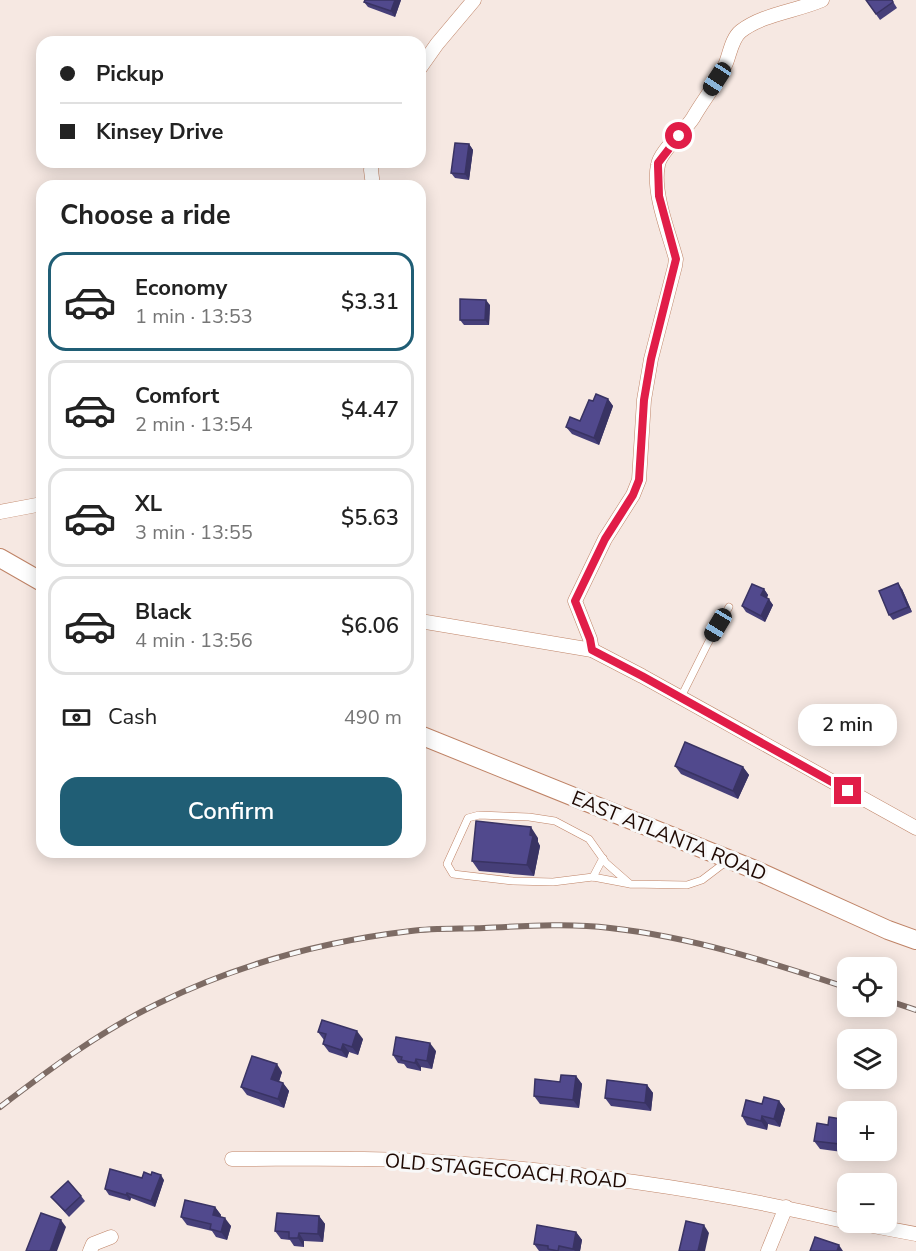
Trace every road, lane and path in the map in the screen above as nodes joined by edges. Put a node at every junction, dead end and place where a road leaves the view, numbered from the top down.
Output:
1 (474, 0) edge
2 (822, 0) edge
3 (426, 60) edge
4 (36, 505) edge
5 (0, 512) edge
6 (0, 558) edge
7 (36, 579) edge
8 (729, 607) dead end
9 (426, 622) edge
10 (592, 650) junction
11 (681, 697) junction
12 (426, 737) edge
13 (916, 828) edge
14 (603, 858) junction
15 (729, 860) junction
16 (593, 877) junction
17 (630, 884) junction
18 (916, 940) edge
19 (232, 1159) dead end
20 (786, 1207) junction
21 (837, 1219) edge
22 (897, 1231) edge
23 (916, 1234) edge
24 (111, 1237) dead end
25 (90, 1251) edge
26 (768, 1251) edge

1 - 3 street
2 - 10 street
4 - 5 street
6 - 7 street
8 - 11 lane
9 - 10 street
10 - 11 street
11 - 13 street
12 - 15 street, EAST ATLANTA ROAD
14 - 16 lane
14 - 16 lane
14 - 17 lane
15 - 17 lane
15 - 18 street, EAST ATLANTA ROAD
16 - 17 lane
19 - 20 street, OLD STAGECOACH ROAD
20 - 21 street, OLD STAGECOACH ROAD
20 - 26 street
22 - 23 street, OLD STAGECOACH ROAD
24 - 25 street

